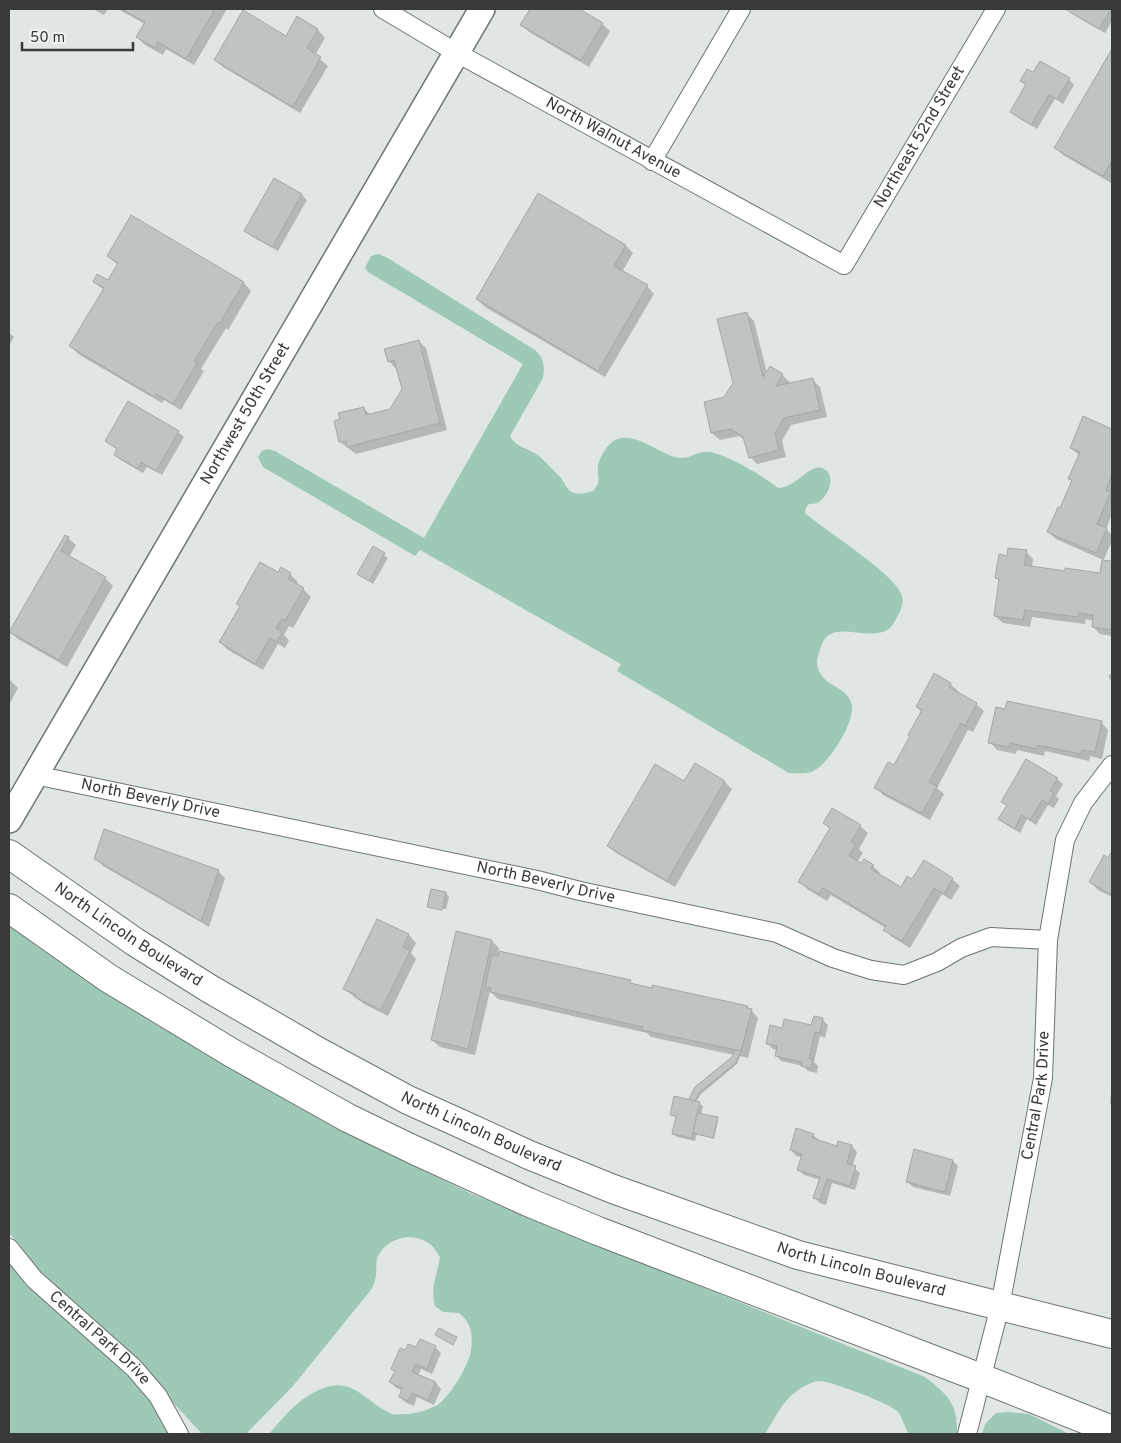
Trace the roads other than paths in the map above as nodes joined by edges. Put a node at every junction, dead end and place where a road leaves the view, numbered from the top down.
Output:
1 (383, 9) edge
2 (482, 9) edge
3 (741, 9) edge
4 (996, 9) edge
5 (457, 53) junction
6 (652, 161) junction
7 (844, 265) joint
8 (1112, 765) edge
9 (35, 775) junction
10 (9, 820) edge
11 (9, 854) edge
12 (9, 908) edge
13 (1048, 940) junction
14 (9, 1248) edge
15 (1000, 1306) junction
16 (1106, 1332) edge
17 (980, 1378) junction
18 (1112, 1430) edge
19 (179, 1434) edge
20 (966, 1434) edge

1 - 5 street, North Walnut Avenue
2 - 5 main road, Northwest 50th Street
3 - 6 street
4 - 7 street, Northeast 52nd Street
5 - 6 street, North Walnut Avenue
5 - 9 main road, Northwest 50th Street
6 - 7 street, North Walnut Avenue
8 - 13 street, Central Park Drive
9 - 10 main road, Northwest 50th Street
9 - 13 street, North Beverly Drive
11 - 15 main road, North Lincoln Boulevard
12 - 17 main road
13 - 15 street, Central Park Drive
14 - 19 street, Central Park Drive
15 - 16 main road, North Lincoln Boulevard
15 - 17 street, Central Park Drive
17 - 18 main road
17 - 20 street, Central Park Drive

